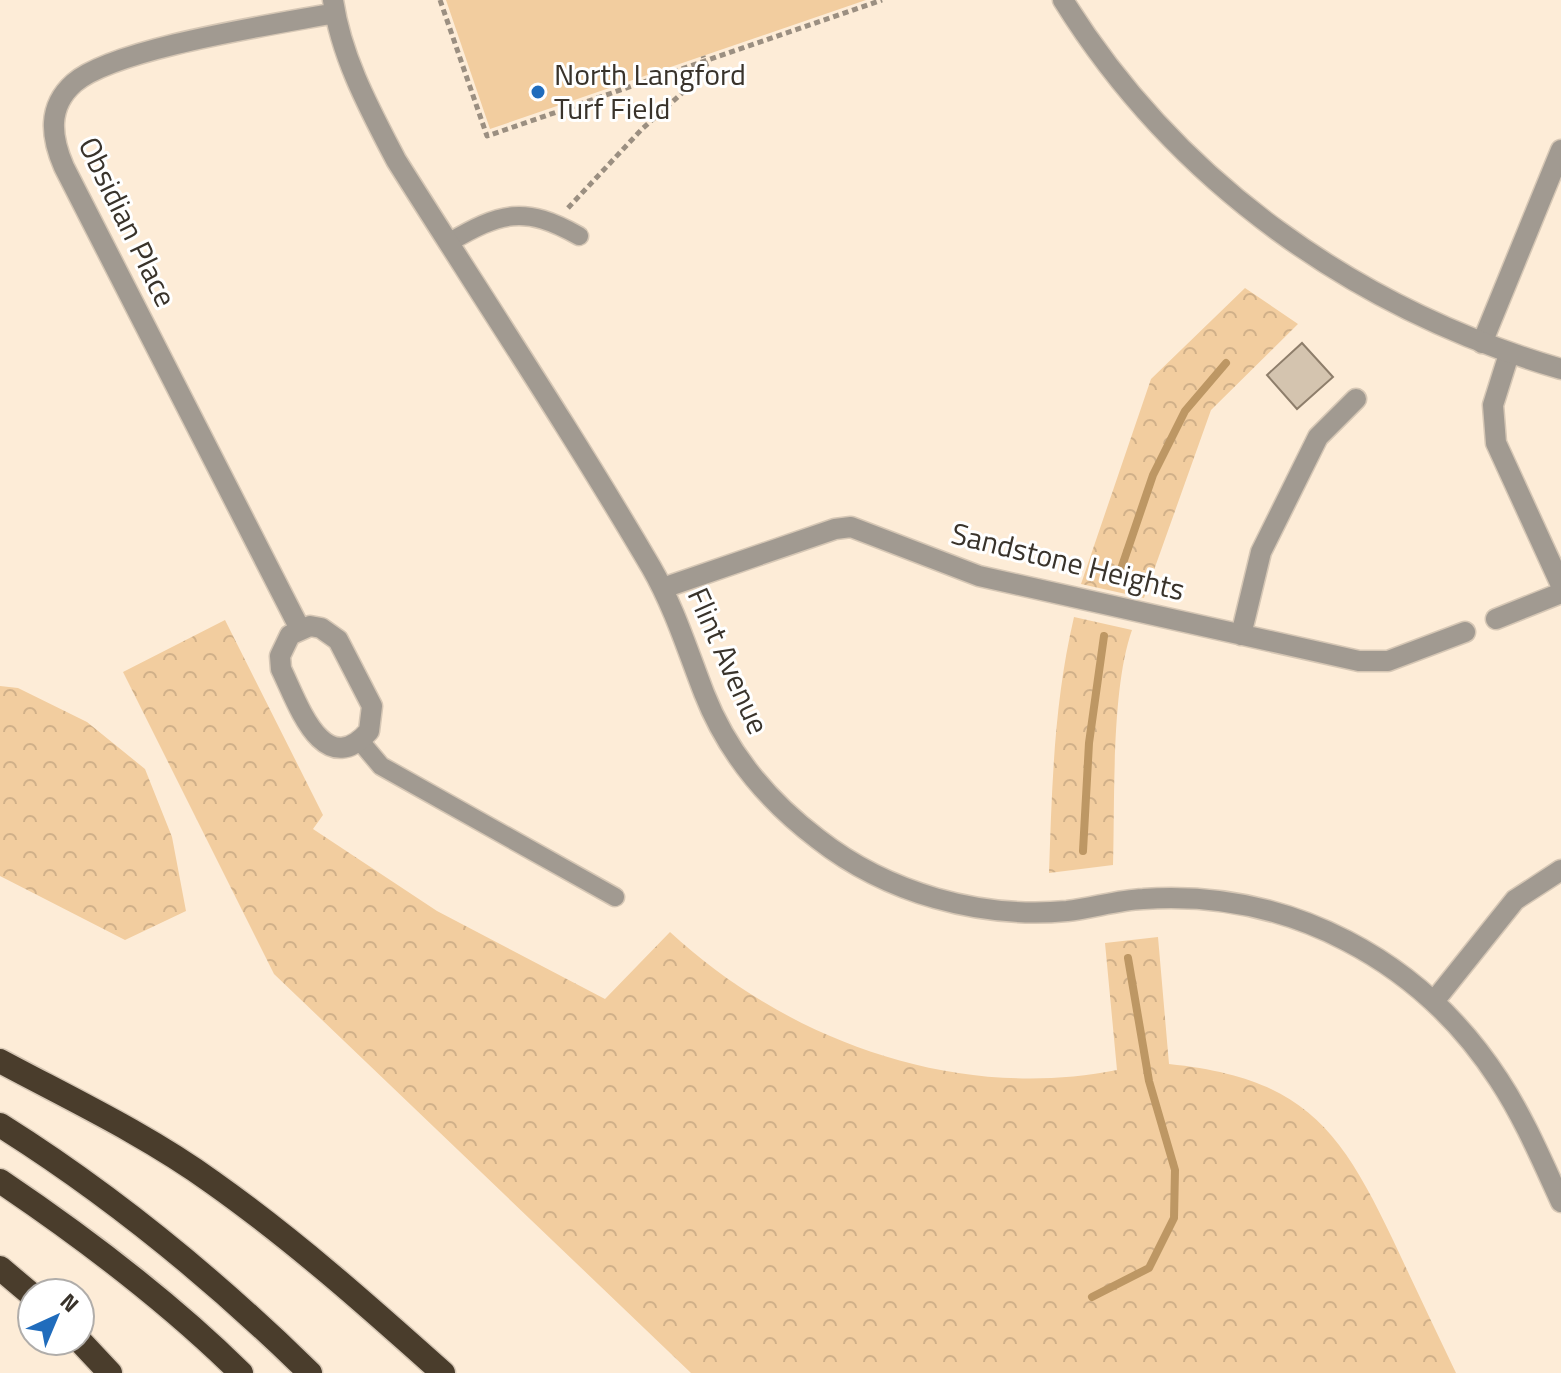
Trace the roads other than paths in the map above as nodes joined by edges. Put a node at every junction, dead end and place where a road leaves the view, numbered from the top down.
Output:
1 (1063, 0) edge
2 (334, 6) edge
3 (1561, 150) edge
4 (579, 236) dead end
5 (448, 243) junction
6 (1482, 343) junction
7 (1509, 354) junction
8 (1561, 369) edge
9 (1356, 399) dead end
10 (1561, 585) edge
11 (663, 588) junction
12 (1561, 593) edge
13 (1496, 619) dead end
14 (300, 629) junction
15 (1465, 632) dead end
16 (1241, 635) junction
17 (360, 741) junction
18 (1561, 870) edge
19 (615, 897) dead end
20 (1435, 1000) junction
21 (0, 1061) edge
22 (0, 1125) edge
23 (0, 1181) edge
24 (1561, 1202) edge
25 (0, 1268) edge
26 (16, 1282) edge
27 (95, 1357) edge
28 (110, 1373) edge
29 (241, 1373) edge
30 (310, 1373) edge
31 (443, 1373) edge

1 - 6 street
2 - 5 street, Flint Avenue
2 - 14 street, Obsidian Place
3 - 6 street
4 - 5 lane
5 - 11 street, Flint Avenue
6 - 7 street
7 - 8 street
7 - 10 street
9 - 16 street
11 - 16 street, Sandstone Heights
11 - 20 street, Flint Avenue
12 - 13 street
14 - 17 street
14 - 17 street
15 - 16 street, Sandstone Heights
17 - 19 lane
18 - 20 street
20 - 24 street, Flint Avenue
21 - 31 highway
22 - 30 highway
23 - 29 highway
25 - 26 highway
27 - 28 highway

